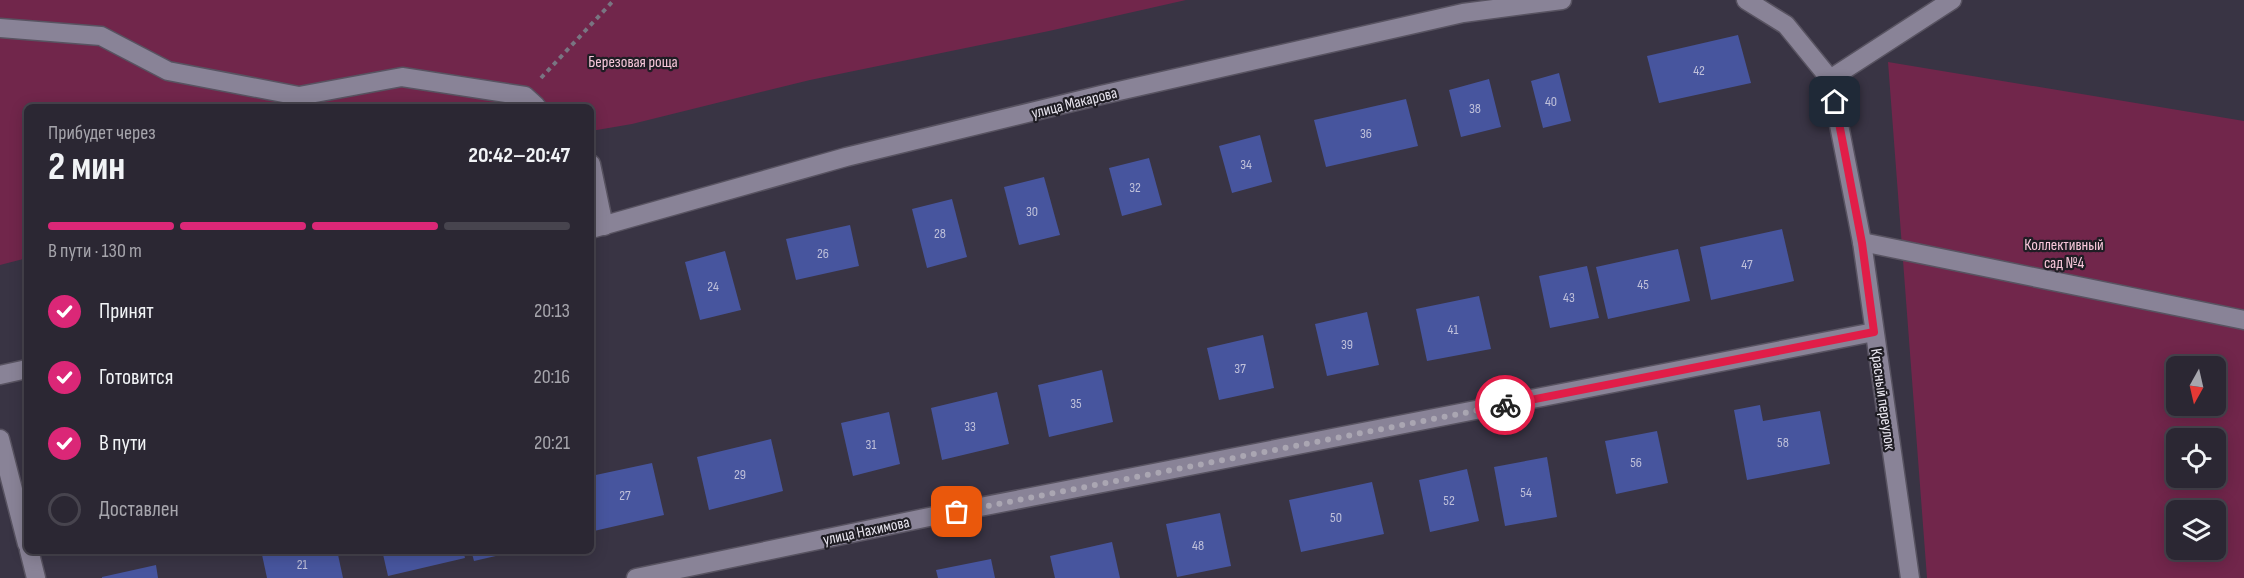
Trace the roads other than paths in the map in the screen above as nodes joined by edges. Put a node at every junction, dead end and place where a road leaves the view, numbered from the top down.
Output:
1 (1562, 0) edge
2 (1746, 0) edge
3 (1952, 0) edge
4 (0, 28) edge
5 (1830, 79) junction
6 (531, 101) edge
7 (594, 191) edge
8 (598, 228) edge
9 (1862, 243) junction
10 (2244, 321) edge
11 (1874, 332) junction
12 (24, 370) edge
13 (0, 375) edge
14 (0, 439) edge
15 (24, 532) edge
16 (29, 554) edge
17 (36, 578) edge
18 (636, 578) edge
19 (1910, 578) edge

1 - 8 street, улица Макарова
2 - 5 street
3 - 5 street
4 - 6 street
5 - 9 street, Красный переулок
7 - 8 street
9 - 10 street
9 - 11 street, Красный переулок
11 - 18 street, улица Нахимова
11 - 19 street, Красный переулок
12 - 13 street
14 - 15 street
16 - 17 street

